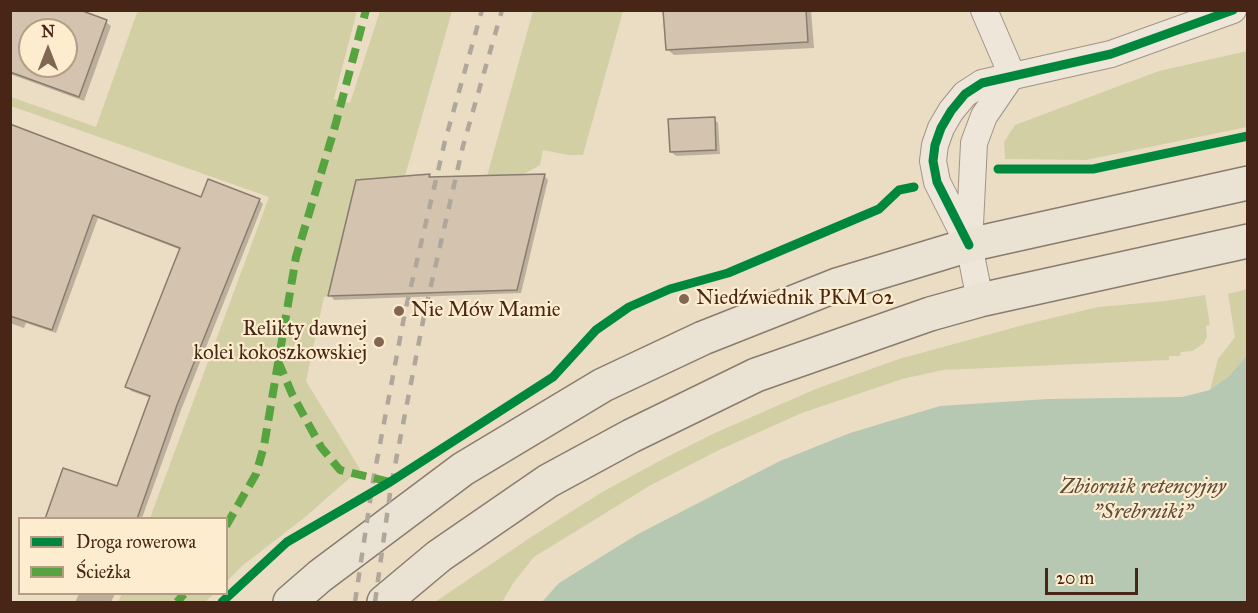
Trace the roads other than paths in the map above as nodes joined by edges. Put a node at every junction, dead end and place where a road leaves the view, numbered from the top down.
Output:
1 (984, 10) edge
2 (1233, 10) edge
3 (1012, 75) junction
4 (1248, 183) edge
5 (1248, 241) edge
6 (969, 245) junction
7 (980, 300) junction
8 (290, 603) edge
9 (384, 603) edge

1 - 3 street
2 - 3 street
3 - 6 street
3 - 6 street
4 - 6 main road
5 - 7 main road
6 - 7 street
6 - 8 main road
7 - 9 main road

